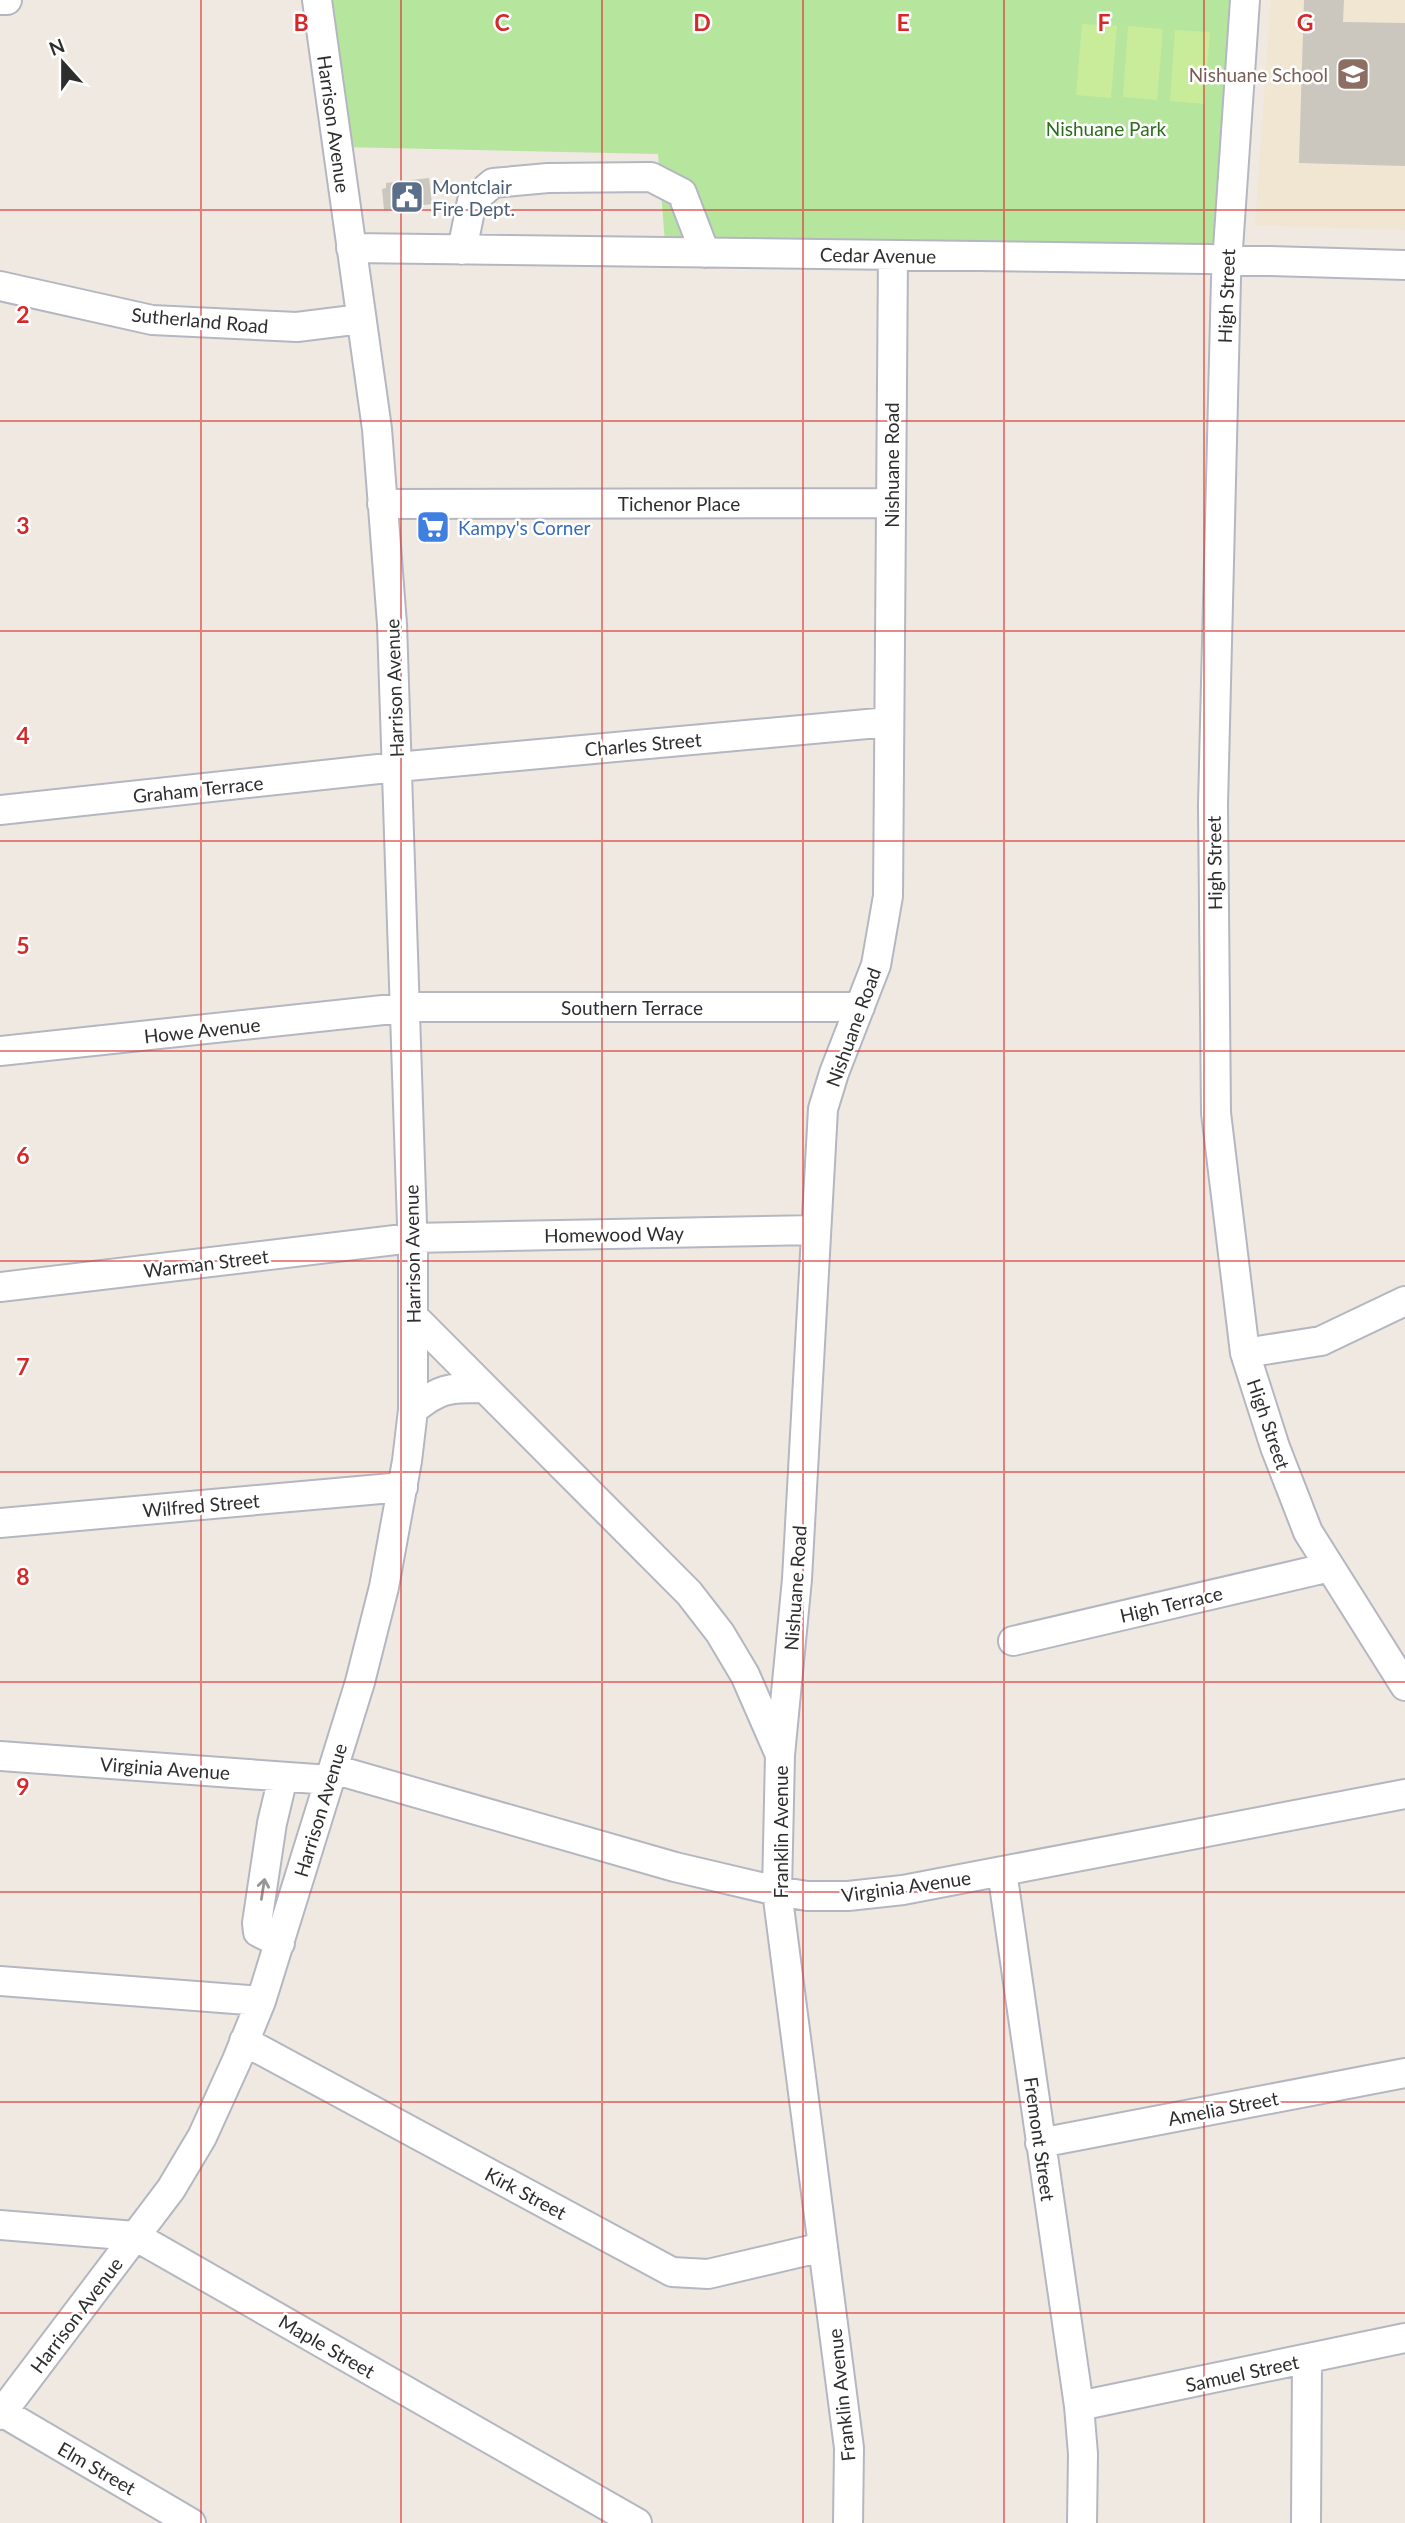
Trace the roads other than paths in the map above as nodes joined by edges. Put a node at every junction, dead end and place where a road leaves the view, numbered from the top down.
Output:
1 (7, 0) edge
2 (317, 0) edge
3 (1245, 0) edge
4 (0, 1) edge
5 (351, 248) junction
6 (462, 250) junction
7 (705, 253) junction
8 (893, 255) junction
9 (1227, 260) junction
10 (1405, 265) edge
11 (0, 286) edge
12 (361, 319) junction
13 (382, 503) junction
14 (891, 503) junction
15 (889, 722) junction
16 (397, 766) junction
17 (0, 810) edge
18 (860, 1007) junction
19 (404, 1008) junction
20 (0, 1051) edge
21 (816, 1230) junction
22 (412, 1238) junction
23 (0, 1287) edge
24 (1405, 1301) edge
25 (414, 1317) junction
26 (1245, 1353) junction
27 (482, 1388) junction
28 (413, 1410) junction
29 (402, 1487) junction
30 (0, 1523) edge
31 (1330, 1567) junction
32 (1013, 1641) dead end
33 (1405, 1686) edge
34 (780, 1755) junction
35 (0, 1756) edge
36 (331, 1774) junction
37 (283, 1777) junction
38 (1405, 1794) edge
39 (1002, 1871) junction
40 (777, 1891) junction
41 (280, 1943) junction
42 (0, 1981) edge
43 (261, 2001) junction
44 (244, 2040) junction
45 (1405, 2073) edge
46 (1040, 2143) junction
47 (0, 2225) edge
48 (135, 2236) junction
49 (823, 2247) junction
50 (1405, 2338) edge
51 (1307, 2360) junction
52 (1079, 2406) junction
53 (1, 2414) edge
54 (191, 2523) edge
55 (637, 2523) edge
56 (848, 2523) edge
57 (1082, 2523) edge
58 (1306, 2523) edge

1 - 4 street
2 - 5 street, Harrison Avenue
3 - 9 street, High Street
5 - 6 street, Cedar Avenue
5 - 12 street, Harrison Avenue
6 - 7 street, Cedar Avenue
6 - 7 street
7 - 8 street, Cedar Avenue
8 - 9 street, Cedar Avenue
8 - 14 street, Nishuane Road
9 - 10 street, Cedar Avenue
9 - 26 street, High Street
11 - 12 street, Sutherland Road
12 - 13 street, Harrison Avenue
13 - 14 street, Tichenor Place
13 - 16 street, Harrison Avenue
14 - 15 street, Nishuane Road
15 - 16 street, Charles Street
15 - 18 street, Nishuane Road
16 - 17 street, Graham Terrace
16 - 19 street, Harrison Avenue
18 - 19 street, Southern Terrace
18 - 21 street, Nishuane Road
19 - 20 street, Howe Avenue
19 - 22 street, Harrison Avenue
21 - 22 street, Homewood Way
21 - 34 street, Nishuane Road
22 - 23 street, Warman Street
22 - 25 street, Harrison Avenue
24 - 26 street
25 - 27 street, Franklin Avenue
25 - 28 street, Harrison Avenue
26 - 31 street, High Street
27 - 28 street
27 - 34 street, Franklin Avenue
28 - 29 street, Harrison Avenue
29 - 30 street, Wilfred Street
29 - 36 street, Harrison Avenue
31 - 32 street, High Terrace
31 - 33 street, High Street
34 - 40 street, Franklin Avenue
35 - 37 street, Virginia Avenue
36 - 37 street, Virginia Avenue
36 - 40 street, Virginia Avenue
36 - 41 street, Harrison Avenue
41 -> 37 street
38 - 39 street, Virginia Avenue
39 - 40 street, Virginia Avenue
39 - 46 street, Fremont Street
40 - 49 street, Franklin Avenue
41 - 43 street, Harrison Avenue
42 - 43 street
43 - 44 street, Harrison Avenue
44 - 48 street, Harrison Avenue
44 - 49 street, Kirk Street
45 - 46 street, Amelia Street
46 - 52 street, Fremont Street
47 - 48 street, Maple Street
48 - 53 street, Harrison Avenue
48 - 55 street, Maple Street
49 - 56 street, Franklin Avenue
50 - 51 street, Samuel Street
51 - 52 street, Samuel Street
51 - 58 street
52 - 57 street, Fremont Street
53 - 54 street, Elm Street

